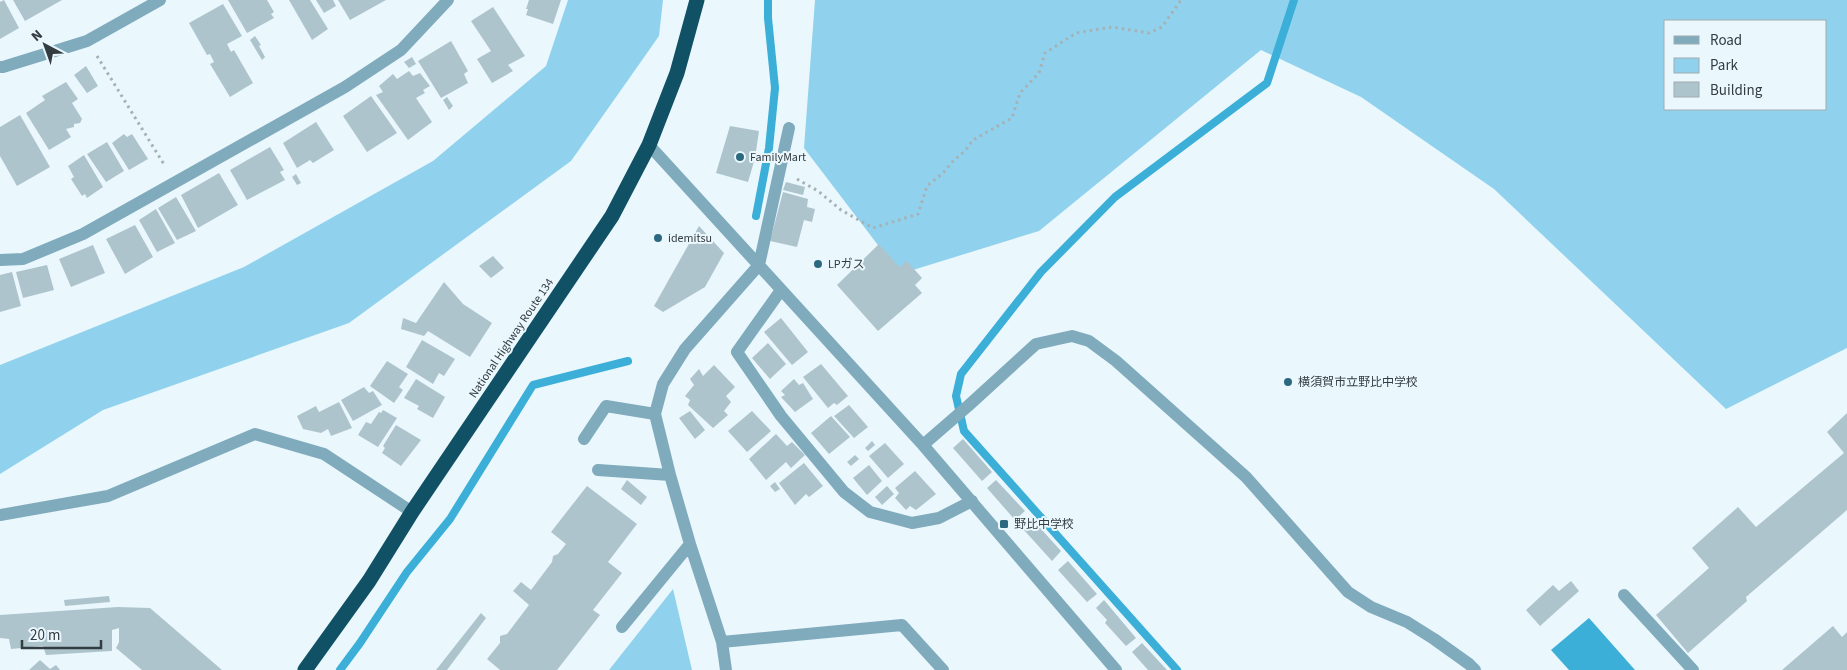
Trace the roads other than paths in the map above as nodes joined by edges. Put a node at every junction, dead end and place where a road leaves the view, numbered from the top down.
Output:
1 (160, 0) edge
2 (448, 0) edge
3 (697, 0) edge
4 (1, 69) edge
5 (789, 128) dead end
6 (649, 145) junction
7 (0, 260) edge
8 (759, 265) junction
9 (781, 290) junction
10 (655, 414) junction
11 (584, 439) dead end
12 (922, 446) junction
13 (598, 470) dead end
14 (670, 474) junction
15 (972, 501) junction
16 (412, 512) junction
17 (0, 514) edge
18 (690, 544) junction
19 (1624, 595) dead end
20 (622, 627) dead end
21 (722, 642) junction
22 (305, 670) edge
23 (726, 670) edge
24 (943, 670) edge
25 (1116, 670) edge
26 (1475, 670) edge
27 (1693, 670) edge

1 - 4 street
2 - 7 street
3 - 6 highway, National Highway Route 134
5 - 8 street
6 - 8 street
6 - 16 highway, National Highway Route 134
8 - 9 street
8 - 10 street
9 - 12 street
9 - 15 street
10 - 11 street
10 - 14 street
12 - 15 street
12 - 26 street
13 - 14 street
14 - 18 street
15 - 25 street
16 - 17 street
16 - 22 highway, National Highway Route 134
18 - 20 street
18 - 21 street
19 - 27 street
21 - 23 street
21 - 24 street

